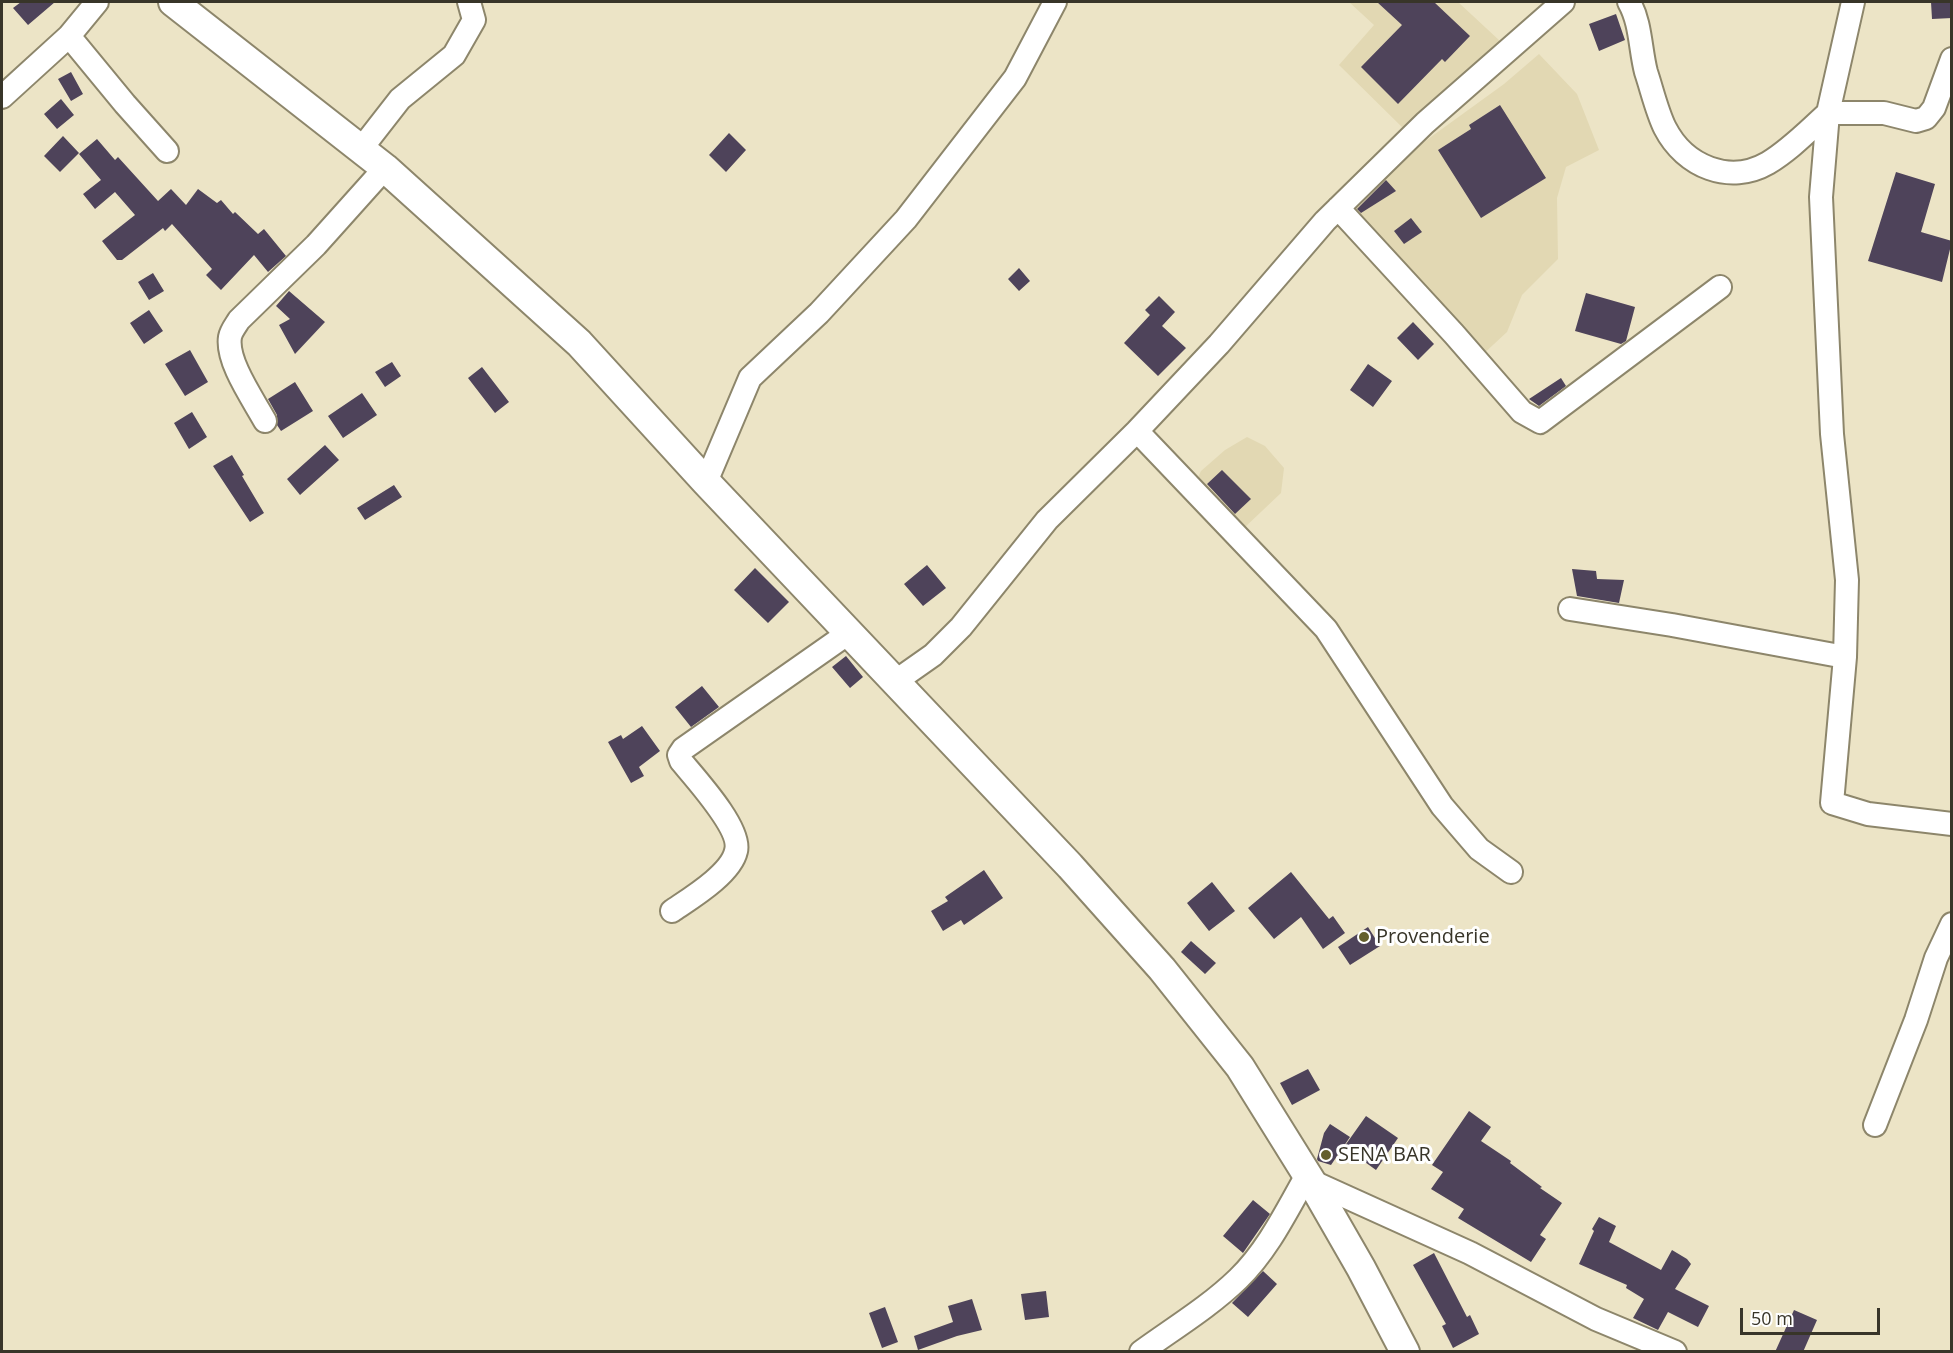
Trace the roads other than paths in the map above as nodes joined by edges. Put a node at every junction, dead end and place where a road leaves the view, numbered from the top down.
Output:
1 (97, 2) edge
2 (173, 2) edge
3 (470, 2) edge
4 (1055, 2) edge
5 (1563, 2) edge
6 (1629, 2) edge
7 (1853, 2) edge
8 (69, 36) junction
9 (1952, 59) edge
10 (2, 97) edge
11 (1828, 113) junction
12 (361, 149) junction
13 (167, 151) dead end
14 (385, 168) junction
15 (1338, 208) junction
16 (1720, 287) dead end
17 (265, 421) dead end
18 (1137, 431) junction
19 (706, 482) junction
20 (1570, 609) dead end
21 (850, 633) junction
22 (1845, 657) junction
23 (896, 681) junction
24 (1952, 824) edge
25 (1511, 872) dead end
26 (672, 911) dead end
27 (1952, 924) edge
28 (1875, 1125) dead end
29 (1309, 1178) junction
30 (1141, 1352) edge
31 (1405, 1352) edge
32 (1675, 1352) edge

1 - 8 street
2 - 12 main road
3 - 12 street
4 - 19 street
5 - 15 street
6 - 11 street
7 - 11 street
8 - 10 street
8 - 13 street
9 - 11 street
11 - 22 street
12 - 14 main road
14 - 17 street
14 - 19 main road
15 - 16 street
15 - 18 street
18 - 23 street
18 - 25 street
19 - 21 main road
20 - 22 street
21 - 23 main road
21 - 26 street
22 - 24 street
23 - 29 main road
27 - 28 street
29 - 30 street
29 - 31 main road
29 - 32 street

